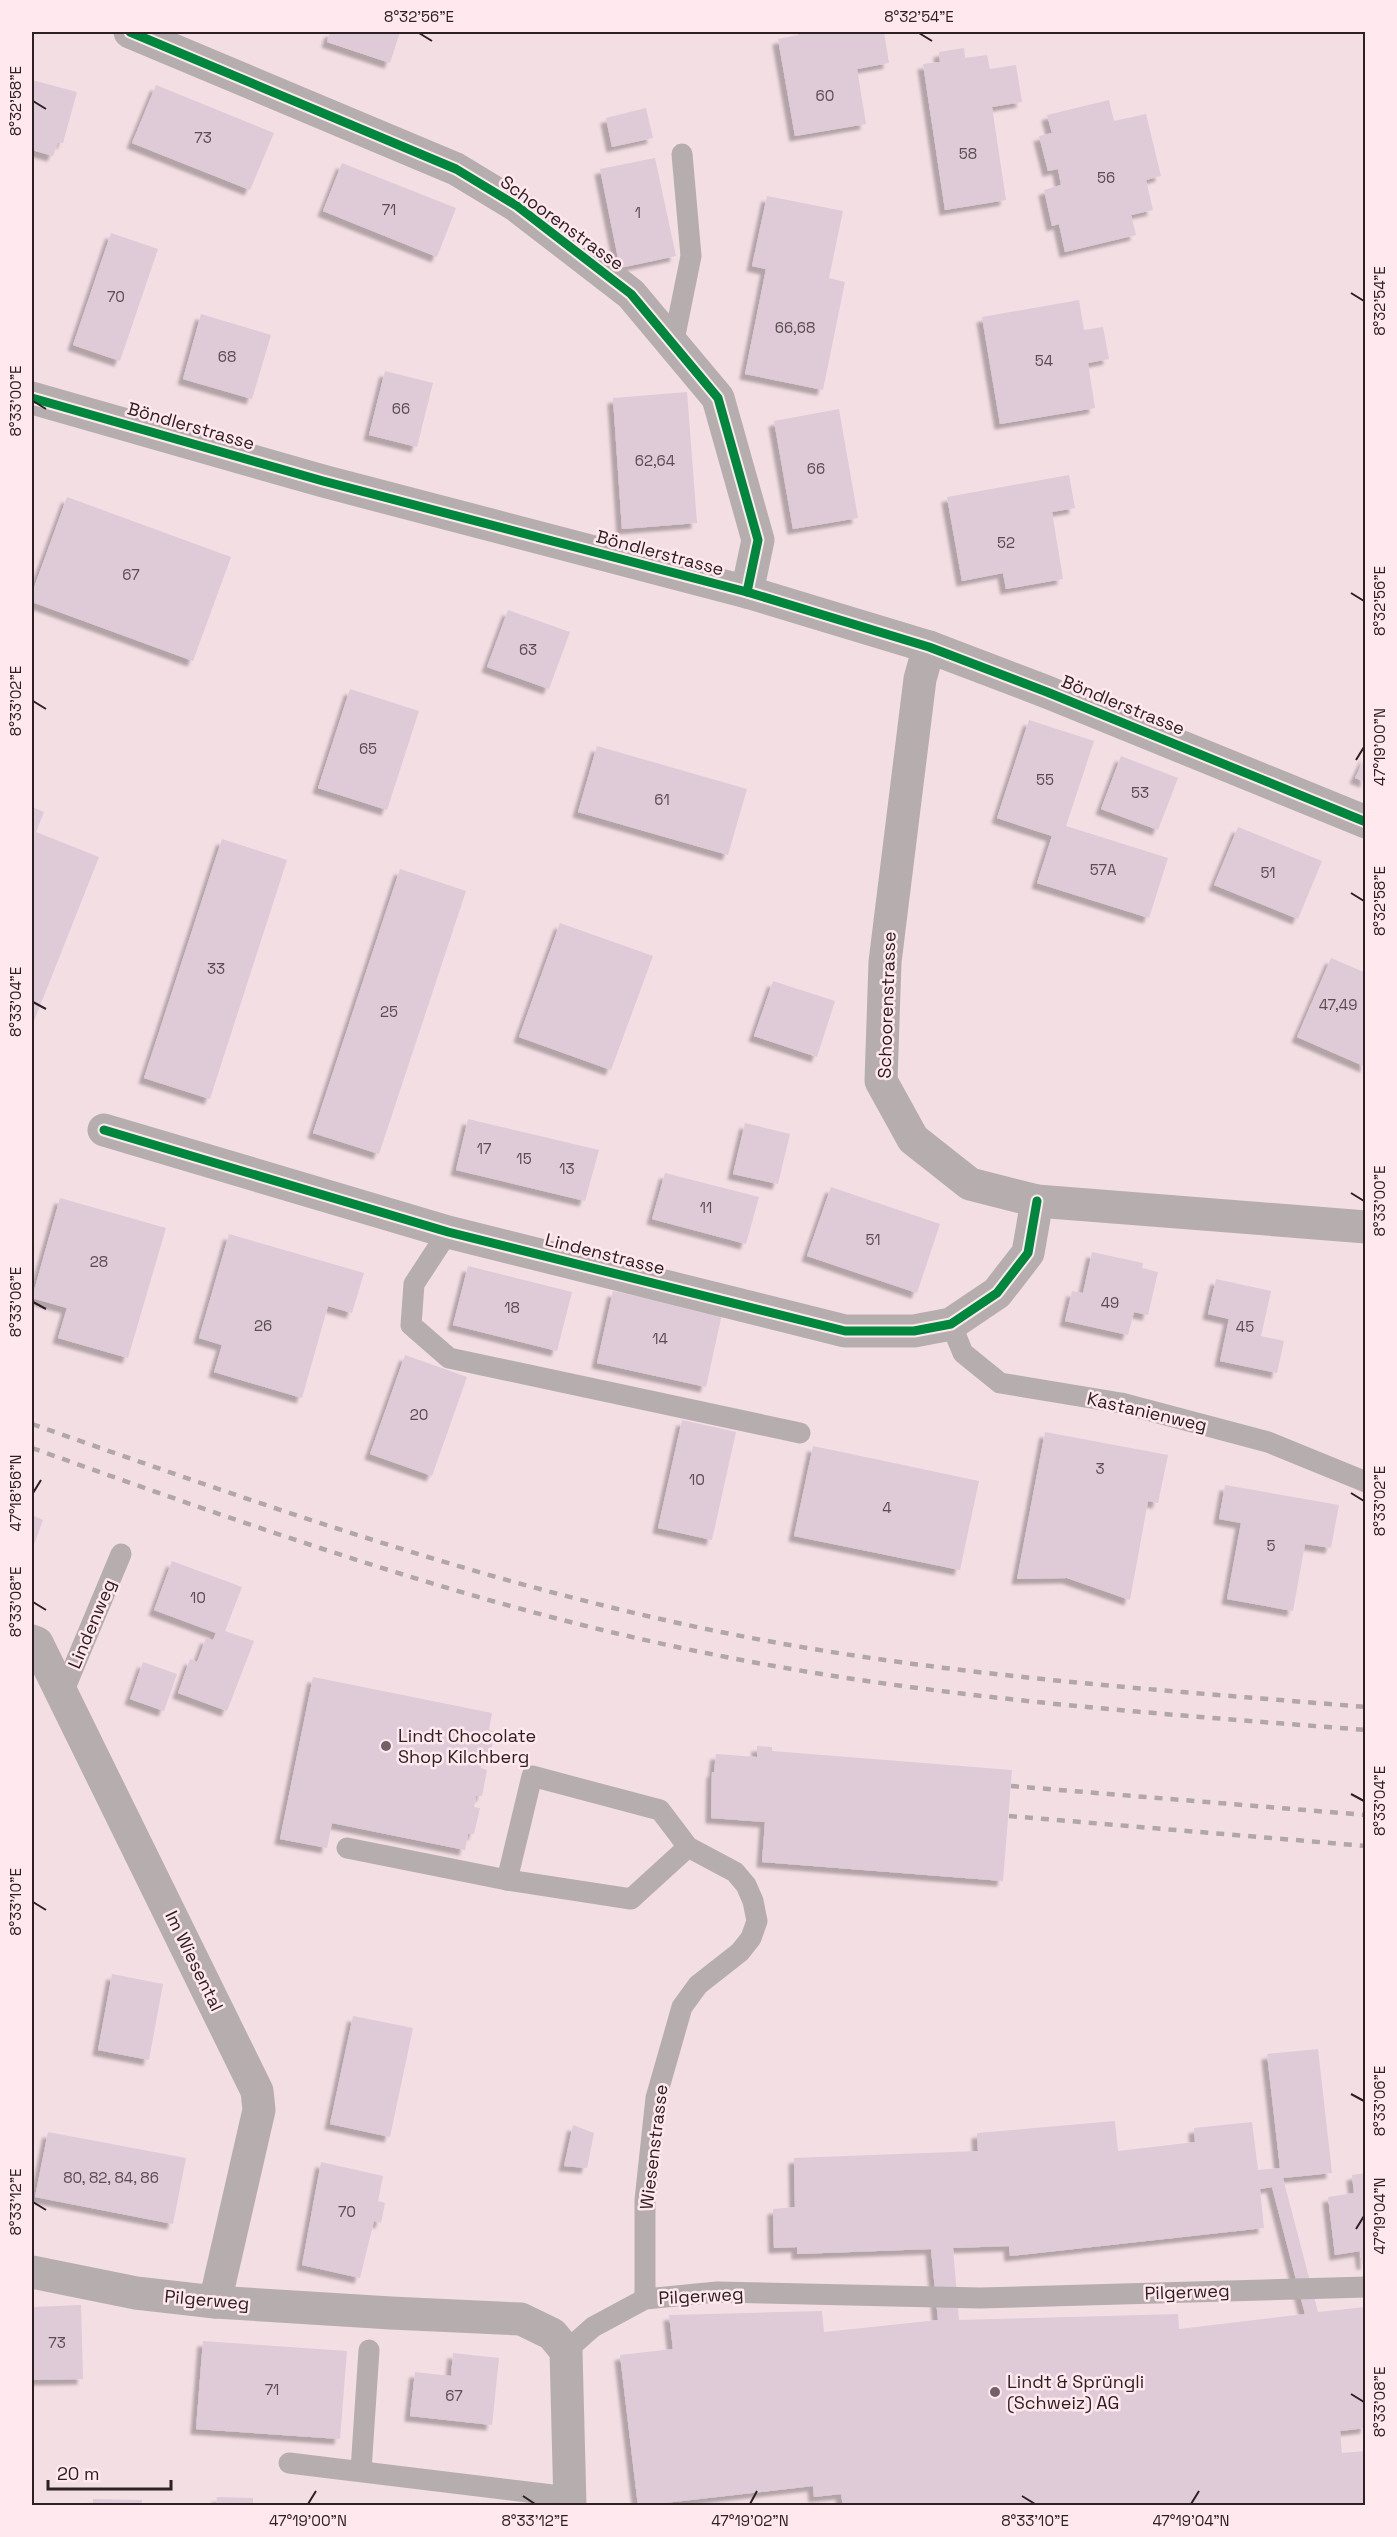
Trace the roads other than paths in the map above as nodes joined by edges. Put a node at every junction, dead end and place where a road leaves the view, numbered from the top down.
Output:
1 (130, 32) edge
2 (682, 154) dead end
3 (673, 345) junction
4 (32, 398) edge
5 (747, 592) junction
6 (929, 647) junction
7 (1365, 822) edge
8 (104, 1130) dead end
9 (1037, 1201) junction
10 (1365, 1227) edge
11 (448, 1232) junction
12 (951, 1323) junction
13 (800, 1433) dead end
14 (1365, 1482) edge
15 (121, 1554) dead end
16 (32, 1641) edge
17 (62, 1695) junction
18 (688, 1847) junction
19 (347, 1848) dead end
20 (507, 1880) junction
21 (32, 2272) edge
22 (1365, 2287) edge
23 (645, 2299) junction
24 (215, 2302) junction
25 (369, 2350) dead end
26 (566, 2351) junction
27 (290, 2463) dead end
28 (361, 2470) junction
29 (570, 2501) edge

1 - 3 street, Schoorenstrasse
2 - 3 lane
3 - 5 street, Schoorenstrasse
4 - 5 street, Böndlerstrasse
5 - 6 street, Böndlerstrasse
6 - 7 street, Böndlerstrasse
6 - 9 street, Schoorenstrasse
8 - 11 street, Lindenstrasse
9 - 10 street, Schoorenstrasse
9 - 12 street, Lindenstrasse
11 - 12 street, Lindenstrasse
11 - 13 lane
12 - 14 lane, Kastanienweg
15 - 17 lane, Lindenweg
16 - 17 street, Im Wiesental
17 - 24 street, Im Wiesental
18 - 20 lane
18 - 20 lane, Wiesenstrasse
18 - 23 lane, Wiesenstrasse
19 - 20 lane
21 - 24 street, Pilgerweg
22 - 23 lane, Pilgerweg
23 - 26 lane, Pilgerweg
24 - 26 street, Pilgerweg
25 - 28 lane
26 - 29 street
27 - 28 lane
28 - 29 lane

